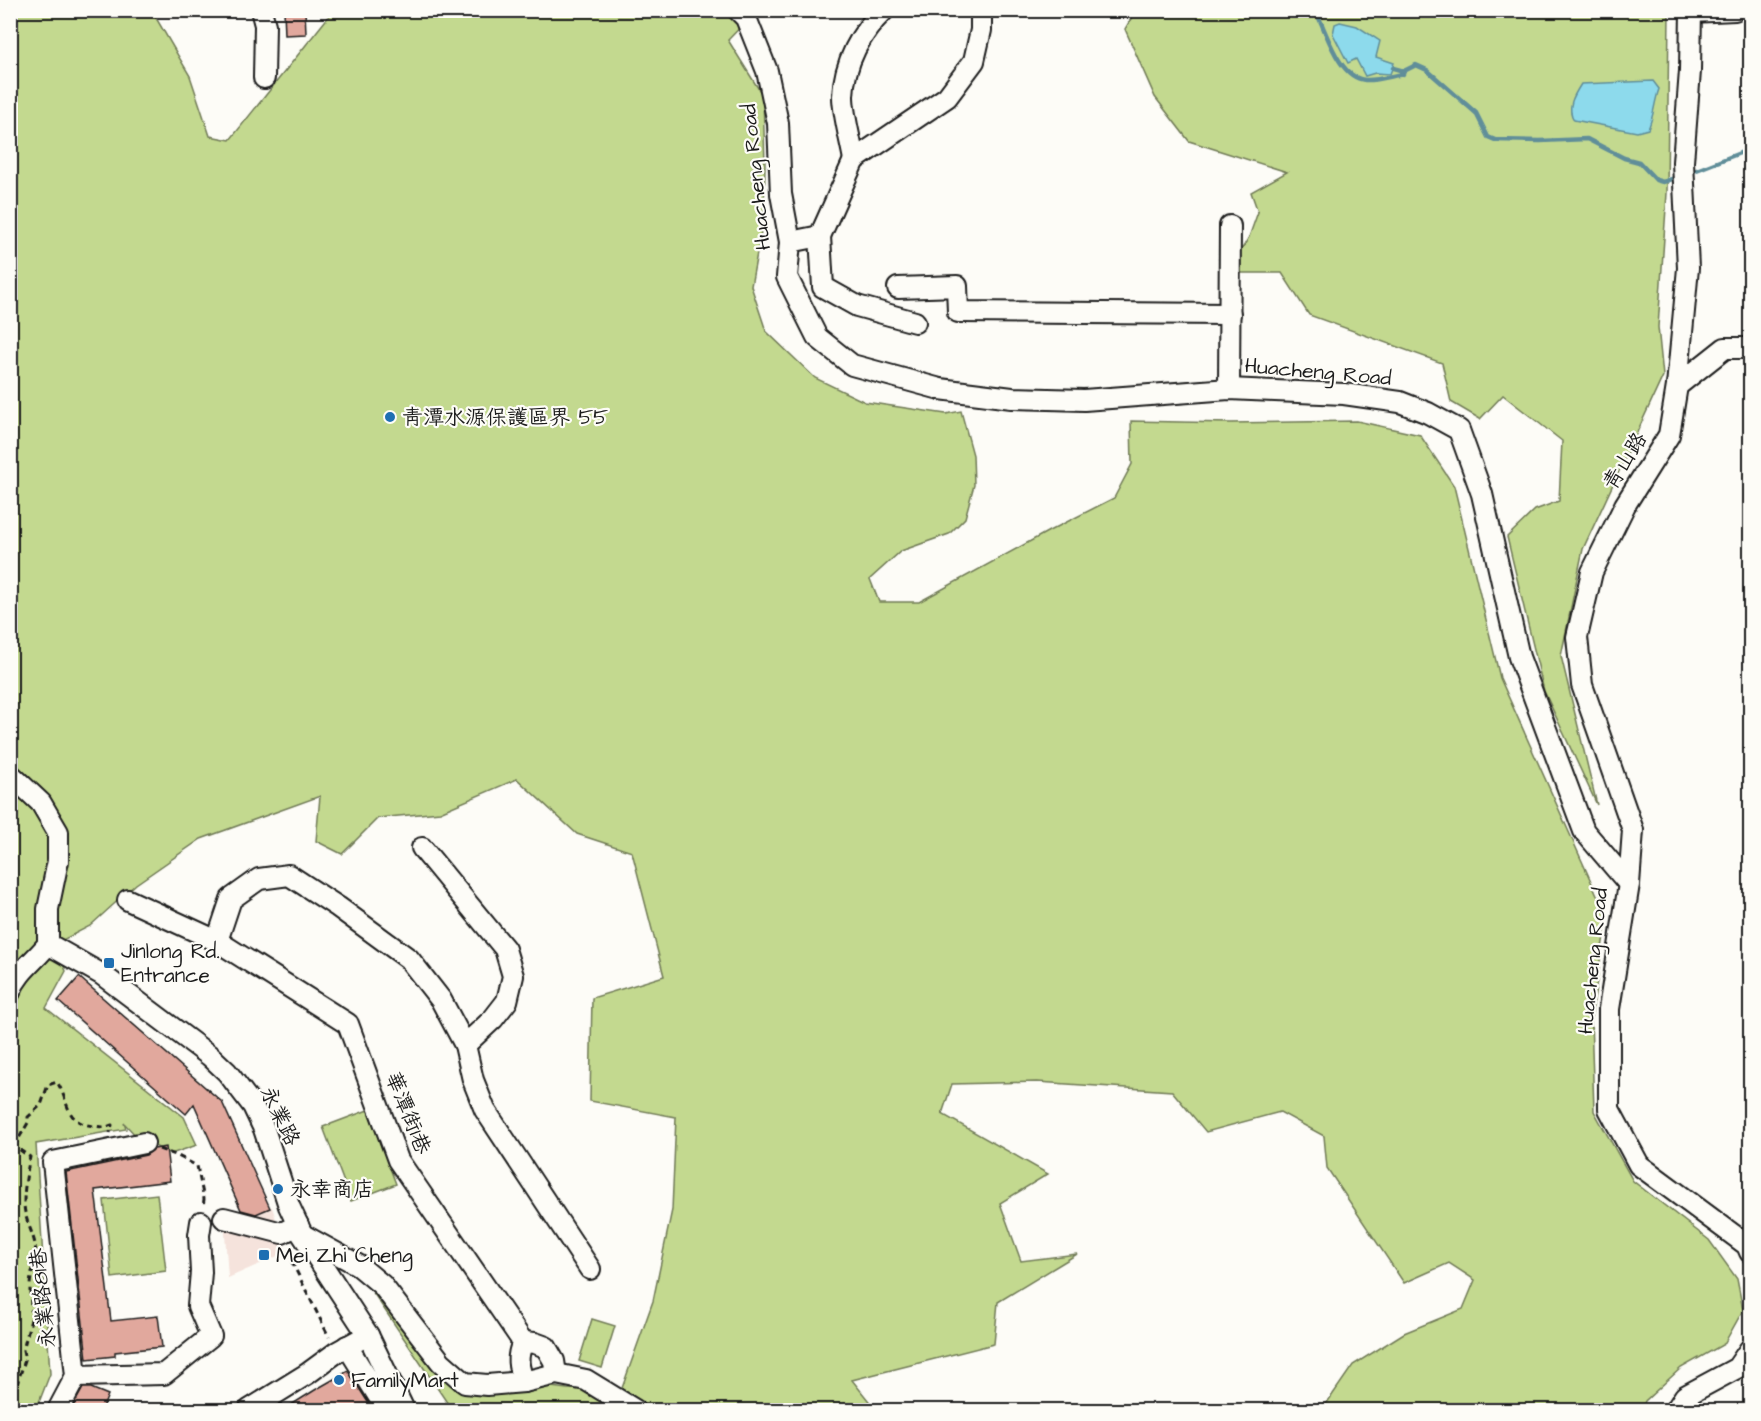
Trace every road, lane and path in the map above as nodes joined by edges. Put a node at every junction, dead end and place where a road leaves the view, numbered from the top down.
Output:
1 (261, 10) edge
2 (738, 10) edge
3 (884, 10) edge
4 (981, 10) edge
5 (1735, 10) edge
6 (1691, 11) edge
7 (264, 78) dead end
8 (854, 160) junction
9 (1230, 226) dead end
10 (820, 236) junction
11 (790, 242) junction
12 (898, 288) dead end
13 (1230, 314) junction
14 (915, 322) dead end
15 (1750, 348) edge
16 (1677, 386) junction
17 (1229, 389) junction
18 (10, 774) edge
19 (422, 848) dead end
20 (1629, 885) junction
21 (128, 900) dead end
22 (217, 941) junction
23 (48, 944) junction
24 (10, 992) edge
25 (465, 1045) junction
26 (144, 1143) joint
27 (224, 1218) dead end
28 (201, 1221) joint
29 (300, 1230) junction
30 (287, 1252) dead end
31 (1750, 1252) edge
32 (590, 1269) dead end
33 (368, 1335) junction
34 (523, 1342) junction
35 (342, 1349) junction
36 (1750, 1349) edge
37 (556, 1374) junction
38 (76, 1376) junction
39 (524, 1382) junction
40 (275, 1403) edge
41 (58, 1410) edge
42 (249, 1410) edge
43 (387, 1410) edge
44 (404, 1410) edge
45 (636, 1410) edge
46 (1676, 1410) edge

1 - 7 street
2 - 11 street, Huacheng Road
3 - 8 street
4 - 8 street
5 - 6 street
6 - 16 street, 青山路
8 - 10 street
9 - 13 street
10 - 11 street
10 - 14 street
11 - 17 street, Huacheng Road
12 - 13 street
13 - 17 street
15 - 16 street
16 - 20 street, 青山路
17 - 20 street, Huacheng Road
18 - 23 street
19 - 25 street
20 - 31 street, Huacheng Road
21 - 22 street, 華潭街1巷
22 - 25 street
22 - 34 street, 華潭街1巷
23 - 24 street
23 - 29 street, 永業路
25 - 32 street
26 - 28 path
26 - 38 street, 永業路81巷
27 - 29 street
28 - 38 street
29 - 33 street, 永業路
29 - 39 street
30 - 35 path
33 - 35 street
33 - 44 street, 永業路
34 - 37 street
34 - 39 street
35 - 40 street
35 - 43 street
36 - 46 street
37 - 39 street
37 - 45 street
38 - 41 street
40 - 42 street

